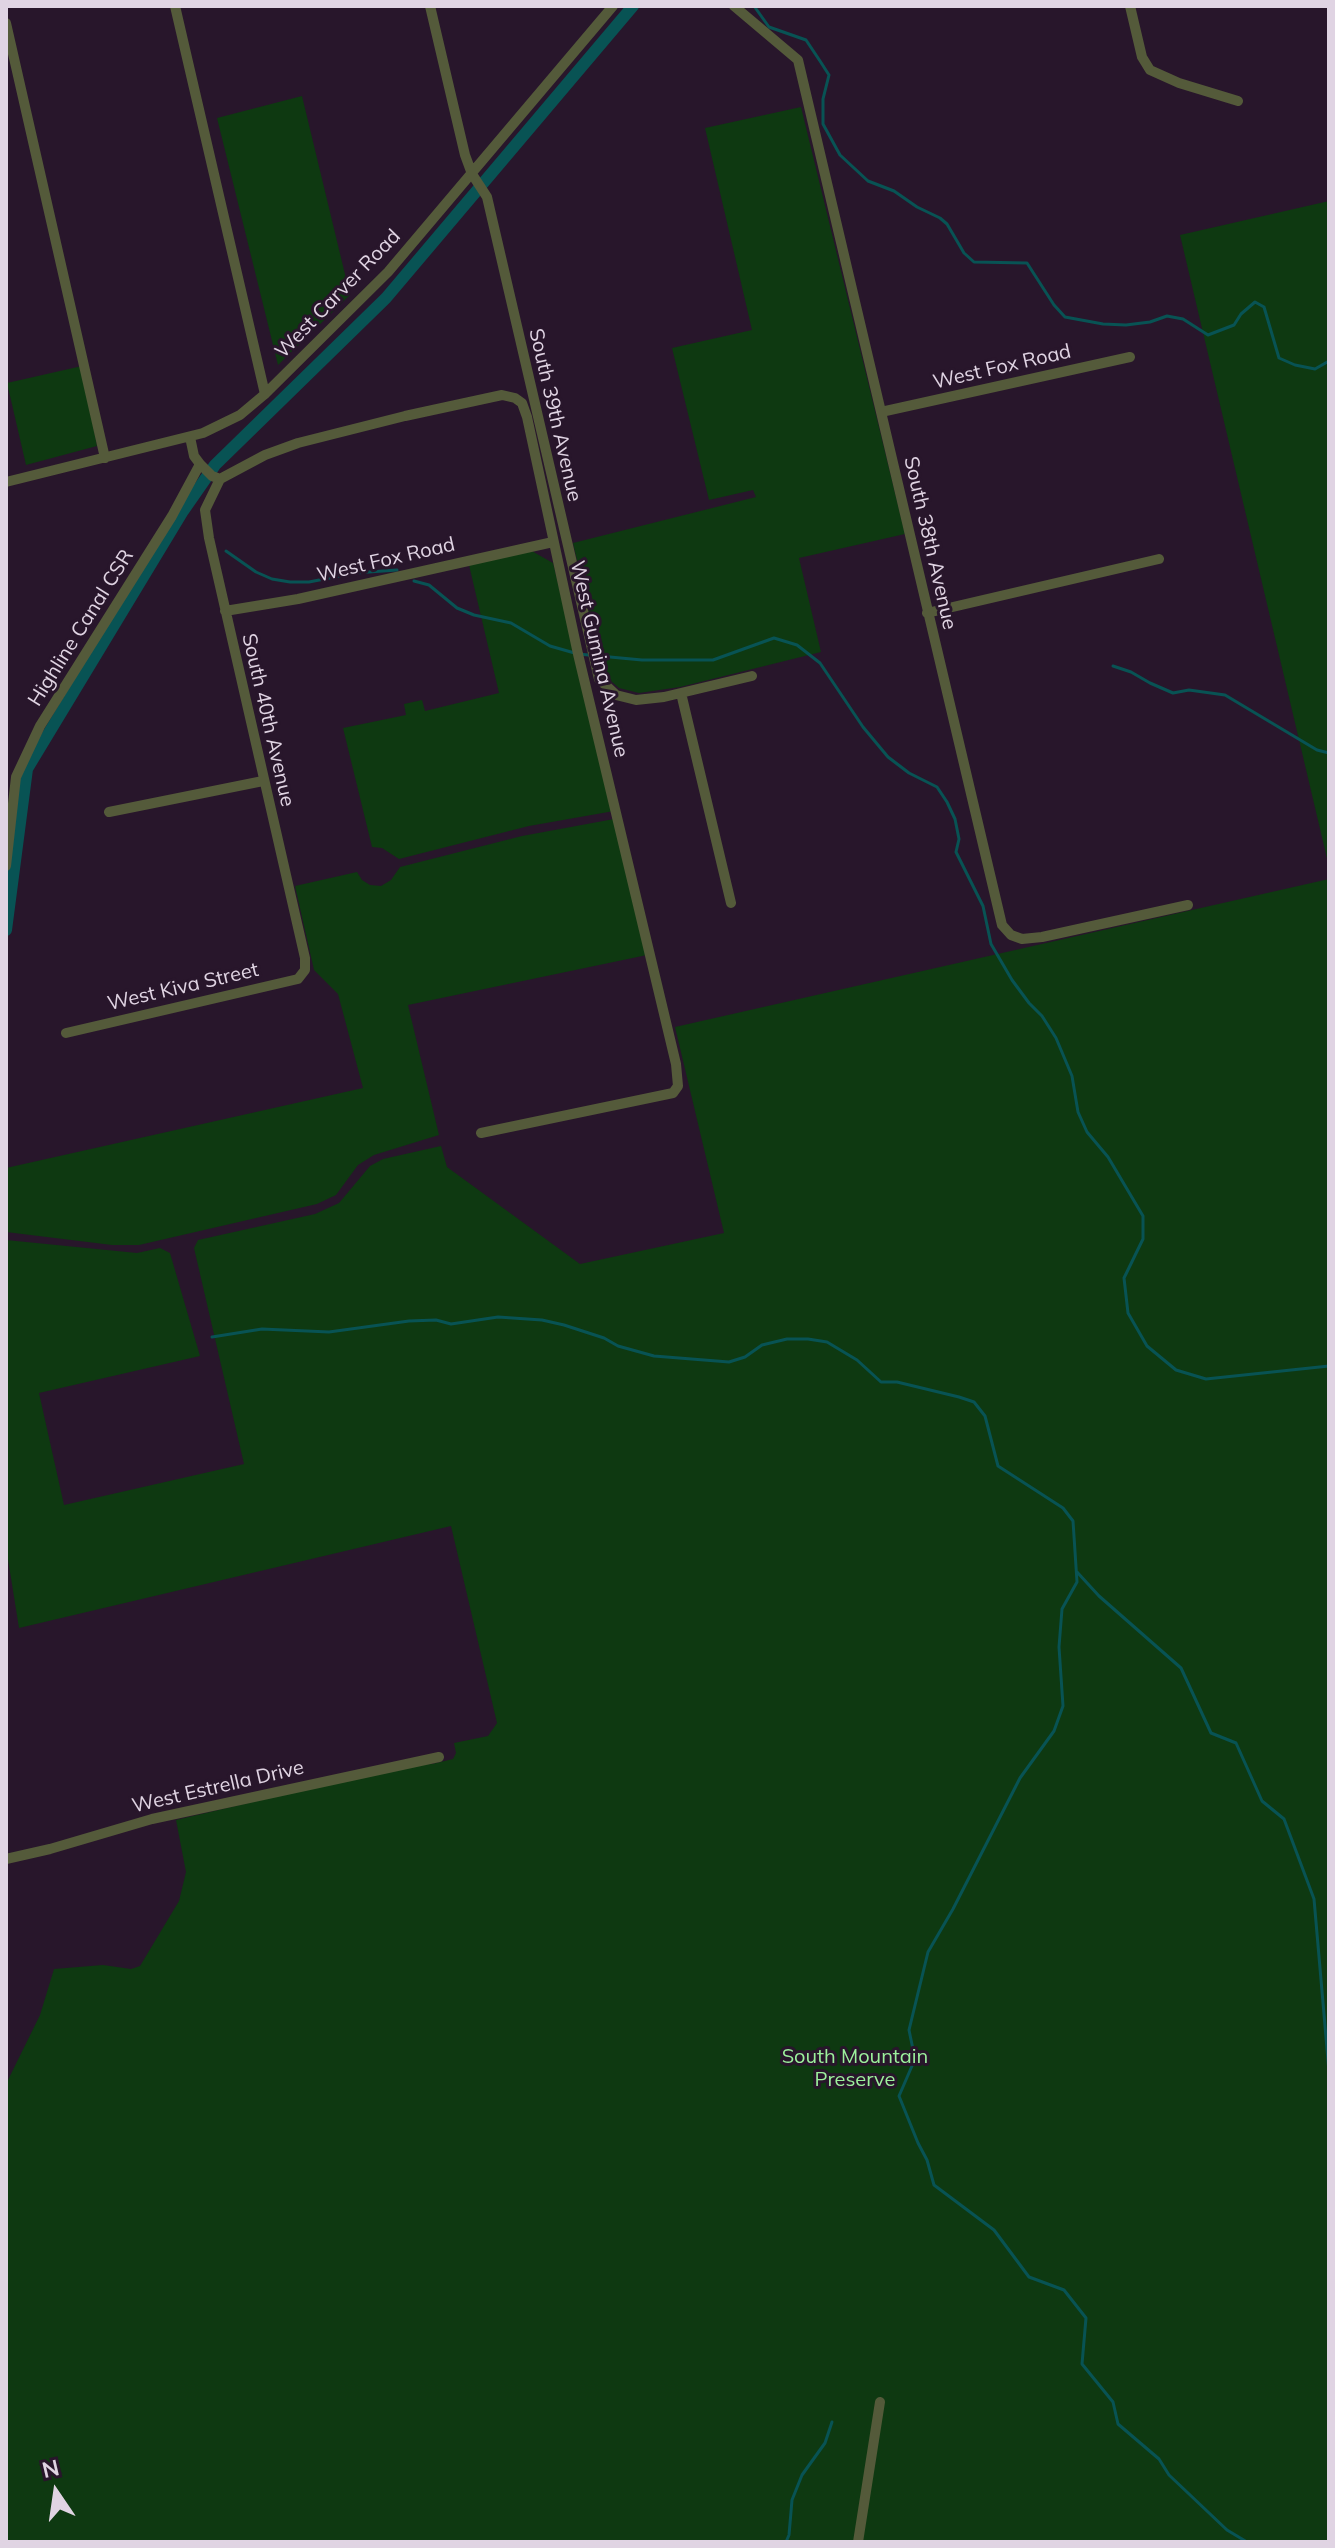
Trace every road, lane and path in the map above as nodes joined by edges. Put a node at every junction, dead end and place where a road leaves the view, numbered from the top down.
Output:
1 (175, 6) edge
2 (430, 6) edge
3 (613, 6) edge
4 (734, 6) edge
5 (1130, 6) edge
6 (6, 23) edge
7 (1238, 101) dead end
8 (474, 177) junction
9 (1130, 357) dead end
10 (265, 394) junction
11 (881, 412) junction
12 (190, 437) junction
13 (105, 458) junction
14 (200, 464) junction
15 (216, 477) junction
16 (6, 482) edge
17 (553, 542) junction
18 (1159, 559) dead end
19 (225, 611) junction
20 (927, 613) junction
21 (752, 676) dead end
22 (681, 693) junction
23 (263, 781) junction
24 (109, 812) dead end
25 (6, 866) edge
26 (731, 903) dead end
27 (1188, 905) dead end
28 (305, 970) joint
29 (66, 1033) dead end
30 (481, 1133) dead end
31 (439, 1757) dead end
32 (6, 1859) edge
33 (880, 2402) dead end
34 (858, 2542) edge

1 - 10 street
2 - 8 street, South 39th Avenue
3 - 8 street, West Carver Road
4 - 11 street, South 38th Avenue
5 - 7 street
6 - 13 street
8 - 10 street, West Carver Road
8 - 22 street, South 39th Avenue
9 - 11 street, West Fox Road
10 - 12 street, West Carver Road
11 - 20 street, South 38th Avenue
12 - 13 street, West Carver Road
12 - 14 street
13 - 16 street, West Carver Road
14 - 15 street
14 - 25 street, Highline Canal CSR
15 - 17 street, West Gumina Avenue
15 - 19 street, South 40th Avenue
17 - 19 street, West Fox Road
17 - 30 street, West Gumina Avenue
18 - 20 street
19 - 23 street, South 40th Avenue
20 - 27 street, South 38th Avenue
21 - 22 street, South 39th Avenue
22 - 26 street
23 - 24 street
23 - 28 street, South 40th Avenue
28 - 29 street, West Kiva Street
31 - 32 street, West Estrella Drive
33 - 34 street

